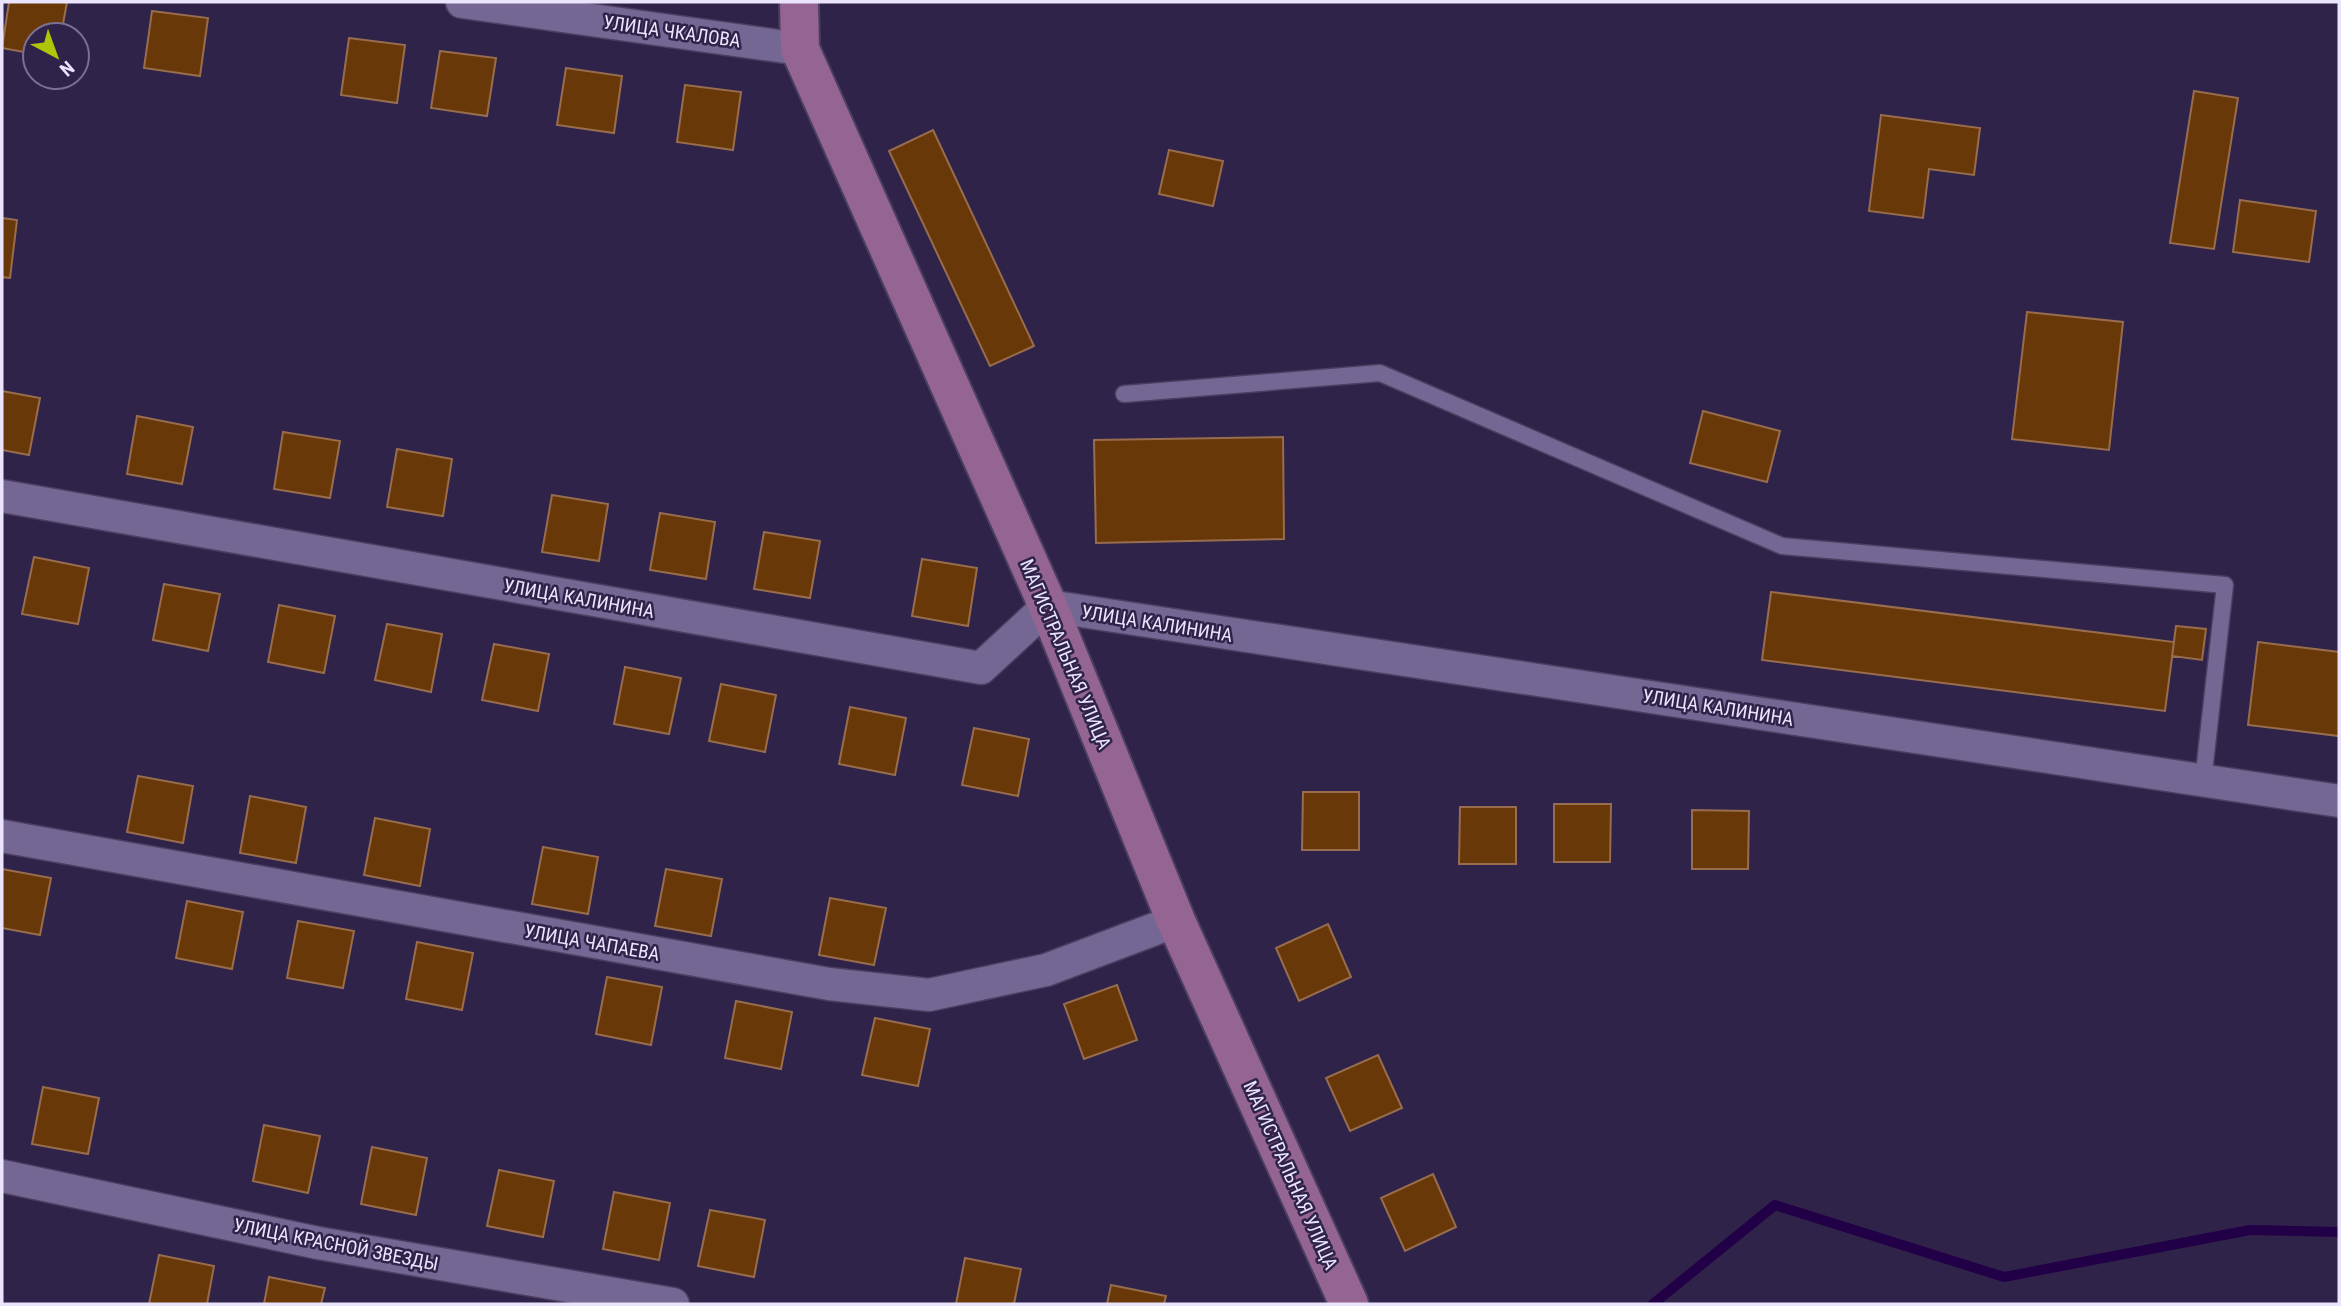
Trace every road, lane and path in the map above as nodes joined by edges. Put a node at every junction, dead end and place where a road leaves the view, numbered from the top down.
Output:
1 (462, 2) edge
2 (799, 2) edge
3 (800, 49) junction
4 (1124, 394) dead end
5 (2, 496) edge
6 (1048, 606) junction
7 (2203, 781) junction
8 (2339, 801) edge
9 (2, 836) edge
10 (1176, 921) junction
11 (2, 1176) edge
12 (673, 1304) edge
13 (1349, 1304) edge

1 - 3 street, УЛИЦА ЧКАЛОВА
2 - 3 street, МАГИСТРАЛЬНАЯ УЛИЦА
3 - 6 street, МАГИСТРАЛЬНАЯ УЛИЦА
4 - 7 lane
5 - 6 street, УЛИЦА КАЛИНИНА
6 - 7 street, УЛИЦА КАЛИНИНА
6 - 10 street, МАГИСТРАЛЬНАЯ УЛИЦА
7 - 8 street, УЛИЦА КАЛИНИНА
9 - 10 street, УЛИЦА ЧАПАЕВА
10 - 13 street, МАГИСТРАЛЬНАЯ УЛИЦА
11 - 12 street, УЛИЦА КРАСНОЙ ЗВЕЗДЫ

